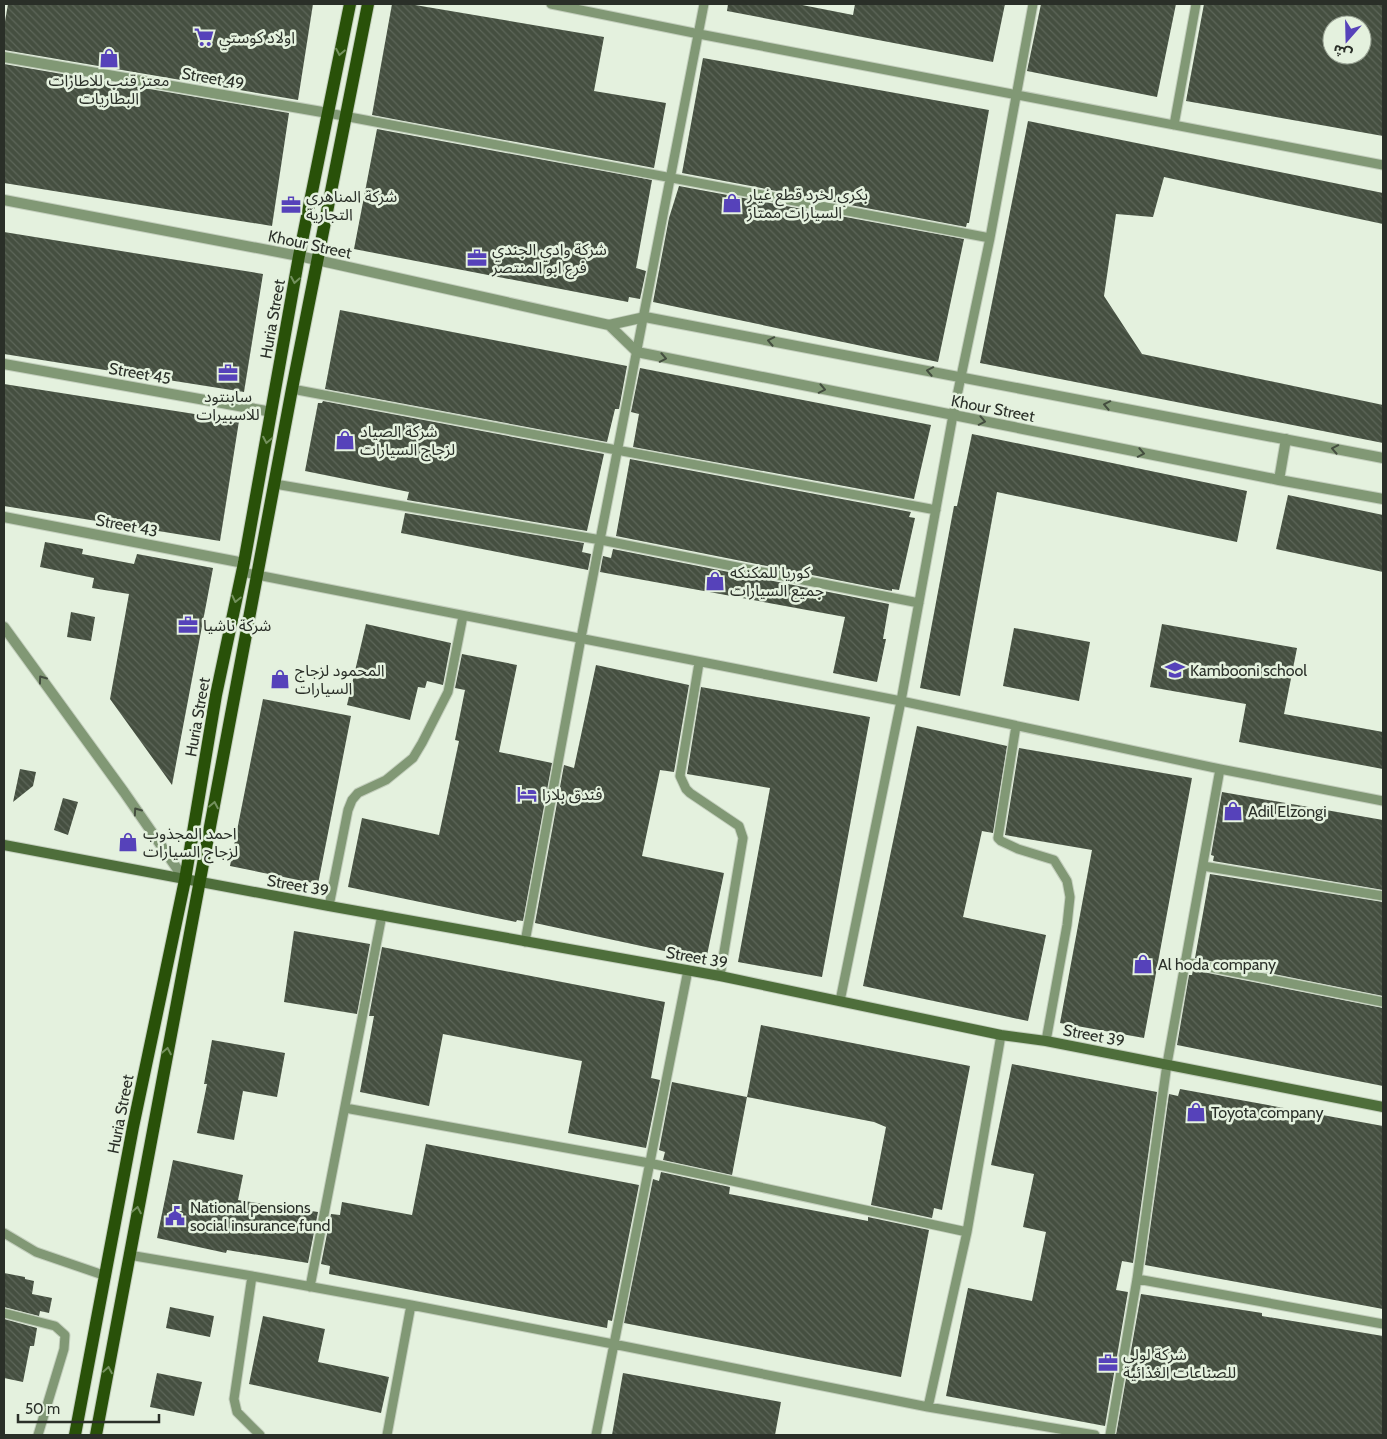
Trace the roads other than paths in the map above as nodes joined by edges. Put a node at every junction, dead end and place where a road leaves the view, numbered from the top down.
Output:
1 (350, 4) edge
2 (368, 4) edge
3 (551, 4) edge
4 (704, 4) edge
5 (1033, 4) edge
6 (1196, 4) edge
7 (699, 34) junction
8 (4, 57) edge
9 (1017, 95) junction
10 (328, 113) junction
11 (344, 116) junction
12 (1174, 125) junction
13 (1383, 165) edge
14 (671, 177) junction
15 (4, 200) edge
16 (990, 238) junction
17 (300, 256) junction
18 (317, 260) junction
19 (644, 317) junction
20 (608, 325) junction
21 (637, 352) junction
22 (4, 364) edge
23 (961, 377) junction
24 (292, 389) junction
25 (272, 412) junction
26 (954, 415) junction
27 (1286, 439) junction
28 (618, 450) junction
29 (1383, 458) edge
30 (1279, 480) junction
31 (275, 484) junction
32 (1383, 499) edge
33 (936, 510) junction
34 (4, 517) edge
35 (601, 540) junction
36 (243, 567) junction
37 (257, 575) junction
38 (919, 603) junction
39 (463, 616) junction
40 (4, 627) edge
41 (581, 638) junction
42 (699, 663) junction
43 (902, 701) junction
44 (1016, 726) junction
45 (1220, 769) junction
46 (1383, 802) edge
47 (4, 845) edge
48 (1203, 866) junction
49 (185, 880) junction
50 (199, 882) junction
51 (1383, 896) edge
52 (329, 906) junction
53 (382, 916) junction
54 (525, 942) junction
55 (1184, 962) junction
56 (688, 970) junction
57 (720, 976) junction
58 (840, 1001) junction
59 (1383, 1002) edge
60 (1002, 1036) junction
61 (1046, 1041) junction
62 (1167, 1064) junction
63 (1383, 1107) edge
64 (345, 1108) junction
65 (649, 1163) junction
66 (967, 1232) junction
67 (4, 1233) edge
68 (129, 1255) junction
69 (106, 1276) junction
70 (252, 1276) junction
71 (1137, 1279) junction
72 (310, 1287) junction
73 (411, 1305) junction
74 (4, 1313) edge
75 (1383, 1324) edge
76 (613, 1344) junction
77 (928, 1407) junction
78 (38, 1435) edge
79 (75, 1435) edge
80 (96, 1435) edge
81 (260, 1435) edge
82 (386, 1435) edge
83 (596, 1435) edge
84 (1095, 1435) edge
85 (1110, 1435) edge

1 -> 10 main road, Huria Street
2 - 11 main road, Huria Street
3 - 7 lane
4 - 7 lane
5 - 9 lane
6 - 12 lane
7 - 9 lane
7 - 14 lane
8 - 10 street, Street 49
9 - 12 lane
9 - 16 lane
10 - 11 lane
10 - 17 main road, Huria Street
11 - 14 lane
11 - 18 main road, Huria Street
12 - 13 lane
14 - 16 lane
14 - 19 lane
15 - 17 street, Khour Street
16 - 23 lane
17 - 18 street, Khour Street
17 -> 25 main road, Huria Street
18 - 20 street, Khour Street
18 - 24 main road, Huria Street
19 - 20 street, Khour Street
19 - 21 lane
23 -> 19 street, Khour Street
20 - 21 street
21 -> 26 street, Khour Street
21 - 28 lane
22 - 25 street, Street 45
23 - 26 lane
27 -> 23 street, Khour Street
24 - 28 lane
24 - 31 main road, Huria Street
25 -> 36 main road, Huria Street
26 -> 30 street, Khour Street
26 - 33 lane
29 -> 27 street, Khour Street
27 - 30 street
28 - 33 lane
28 - 35 lane
30 - 32 street, Khour Street
31 - 35 lane
31 - 37 main road, Huria Street
33 - 38 lane
34 - 36 street, Street 43
35 - 38 lane
35 - 41 lane
36 - 37 lane
36 -> 49 main road, Huria Street
37 - 39 lane
50 -> 37 main road, Huria Street
38 - 43 lane
39 - 41 lane
39 - 52 lane
49 -> 40 street
41 - 42 lane
41 - 54 lane
42 - 43 lane
42 - 57 lane
43 - 44 lane
43 - 58 lane
44 - 45 lane
44 - 61 lane
45 - 46 lane
45 - 48 lane
47 - 49 street, Street 39
48 - 51 lane
48 - 55 lane
49 - 50 street, Street 39
49 - 69 main road, Huria Street
50 - 52 street, Street 39
68 -> 50 main road, Huria Street
52 - 53 street, Street 39
53 - 54 street, Street 39
53 - 64 lane
54 - 56 street, Street 39
55 - 59 lane
55 - 62 lane
56 - 57 street, Street 39
56 - 65 lane
57 - 58 street, Street 39
58 - 60 street, Street 39
60 - 61 street, Street 39
60 - 66 lane
61 - 62 street, Street 39
62 - 63 street, Street 39
62 - 71 lane
64 - 65 lane
64 - 72 lane
65 - 66 lane
65 - 76 lane
66 - 77 lane
67 - 69 lane
68 - 70 lane
80 -> 68 main road, Huria Street
69 - 79 main road, Huria Street
70 - 72 lane
70 - 81 lane
71 - 75 lane
71 - 85 lane
72 - 73 lane
73 - 76 lane
73 - 82 lane
74 - 78 lane
76 - 77 lane
76 - 83 lane
77 - 84 lane

